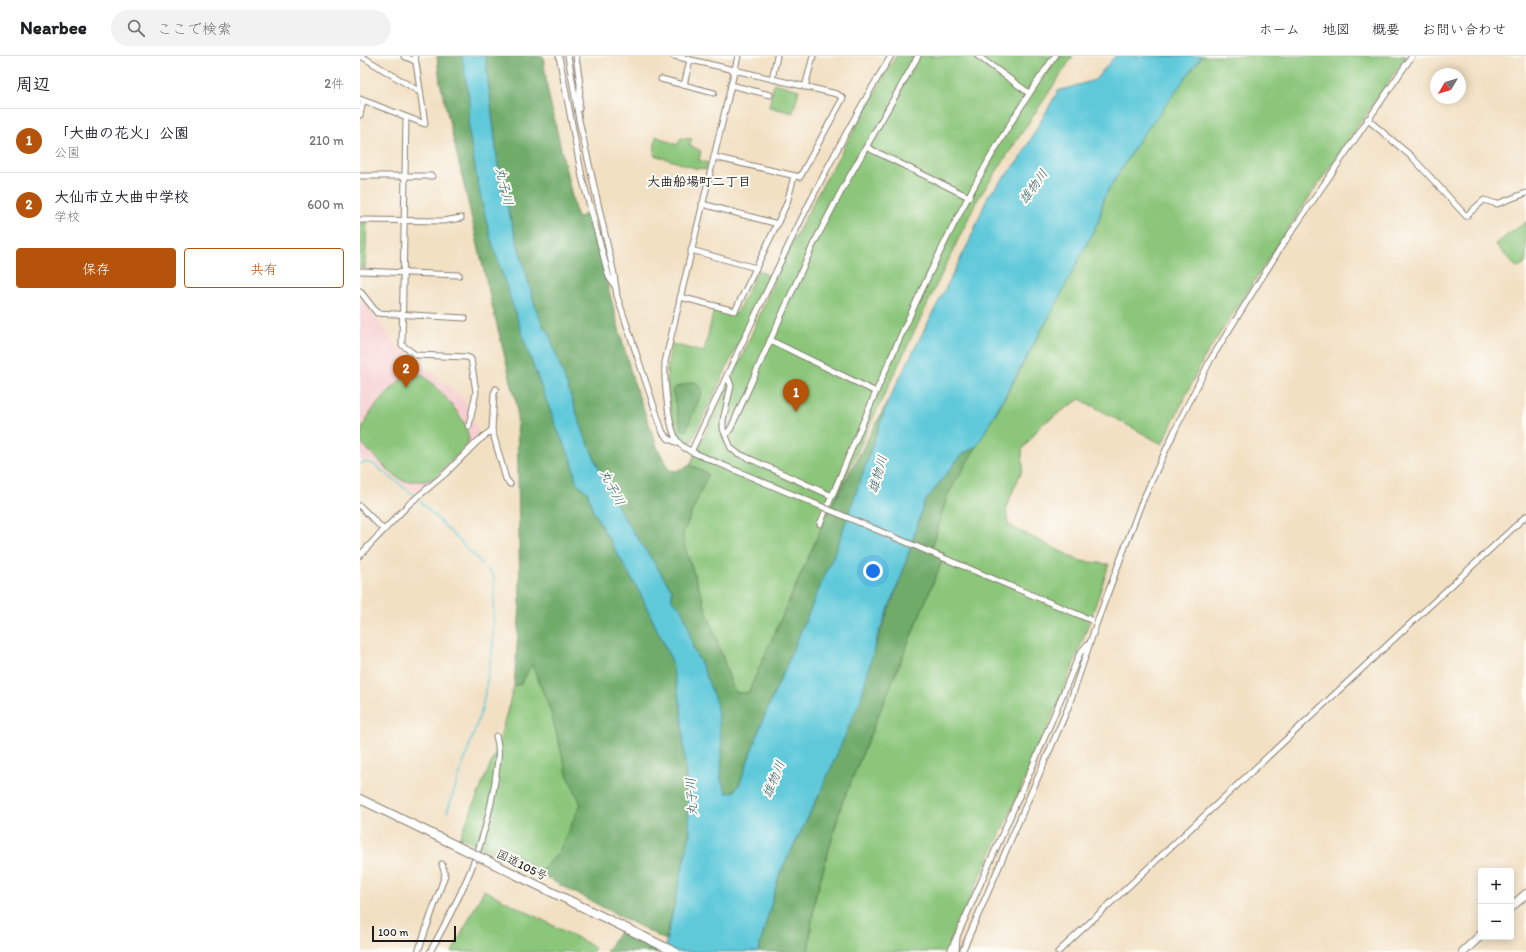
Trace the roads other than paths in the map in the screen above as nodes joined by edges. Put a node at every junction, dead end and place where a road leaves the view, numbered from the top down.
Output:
1 (361, 56) edge
2 (404, 56) edge
3 (559, 56) edge
4 (568, 56) edge
5 (576, 56) edge
6 (674, 56) edge
7 (738, 56) edge
8 (777, 56) edge
9 (812, 56) edge
10 (891, 56) edge
11 (918, 56) edge
12 (978, 56) edge
13 (1055, 56) edge
14 (1412, 56) edge
15 (415, 59) edge
16 (690, 60) junction
17 (734, 70) junction
18 (661, 79) dead end
19 (772, 79) junction
20 (684, 85) junction
21 (731, 85) junction
22 (805, 87) junction
23 (420, 92) junction
24 (714, 93) dead end
25 (1029, 93) junction
26 (770, 95) dead end
27 (362, 100) edge
28 (360, 115) edge
29 (406, 118) junction
30 (1367, 119) junction
31 (579, 120) junction
32 (866, 147) junction
33 (714, 157) junction
34 (360, 176) edge
35 (406, 176) junction
36 (432, 176) dead end
37 (794, 176) junction
38 (1526, 193) edge
39 (969, 197) junction
40 (702, 204) junction
41 (461, 218) dead end
42 (360, 220) edge
43 (404, 221) junction
44 (778, 224) junction
45 (691, 250) junction
46 (756, 268) junction
47 (360, 271) edge
48 (403, 273) junction
49 (459, 275) dead end
50 (616, 288) junction
51 (360, 291) edge
52 (680, 297) junction
53 (403, 316) junction
54 (465, 318) dead end
55 (770, 340) junction
56 (728, 375) junction
57 (496, 389) dead end
58 (876, 392) junction
59 (469, 426) dead end
60 (492, 430) junction
61 (726, 434) junction
62 (678, 443) junction
63 (691, 452) junction
64 (510, 484) dead end
65 (832, 496) junction
66 (360, 506) edge
67 (1526, 516) edge
68 (820, 524) dead end
69 (384, 530) junction
70 (360, 555) edge
71 (1094, 621) junction
72 (1090, 642) junction
73 (496, 736) dead end
74 (360, 799) edge
75 (442, 864) dead end
76 (1526, 894) edge
77 (1514, 905) edge
78 (956, 936) junction
79 (1478, 938) edge
80 (418, 952) edge
81 (430, 952) edge
82 (675, 952) edge
83 (950, 952) edge
84 (956, 952) edge
85 (962, 952) edge
86 (1058, 952) edge
87 (1463, 952) edge

1 - 23 street
2 - 15 street
3 - 50 street
4 - 31 street
5 - 31 street
6 - 16 street
7 - 17 street
8 - 19 street
9 - 22 street
10 - 56 street
11 - 32 street
12 - 25 street
13 - 25 street
14 - 30 street
15 - 23 street
16 - 17 street
16 - 20 street
17 - 19 street
17 - 21 street
18 - 20 street
19 - 22 street
20 - 24 street
21 - 26 street
21 - 33 street
22 - 37 street
23 - 29 street
25 - 39 street
27 - 28 street
27 - 29 street
29 - 35 street
30 - 38 street
30 - 71 street
31 - 50 street
32 - 39 street
32 - 55 street
33 - 37 street
33 - 40 street
34 - 35 street
35 - 36 street
35 - 43 street
37 - 44 street
39 - 58 street
40 - 44 street
40 - 45 street
41 - 43 street
42 - 43 street
43 - 48 street
44 - 46 street
45 - 46 street
45 - 52 street
46 - 52 street
47 - 48 street
48 - 49 street
48 - 53 street
50 - 62 street
51 - 53 street
52 - 62 street
53 - 54 street
53 - 59 street
55 - 58 street
55 - 61 street
56 - 61 street
56 - 63 street
57 - 60 street
58 - 65 street
60 - 64 street
60 - 69 street
61 - 65 street
62 - 63 street
63 - 71 street, bridge
65 - 68 street
66 - 69 street
67 - 86 street
69 - 70 street
71 - 72 street
72 - 78 street
72 - 85 street
73 - 81 street
74 - 82 highway, 国道105号, bridge
75 - 80 street
76 - 77 highway
78 - 83 street
78 - 84 street
79 - 87 highway

